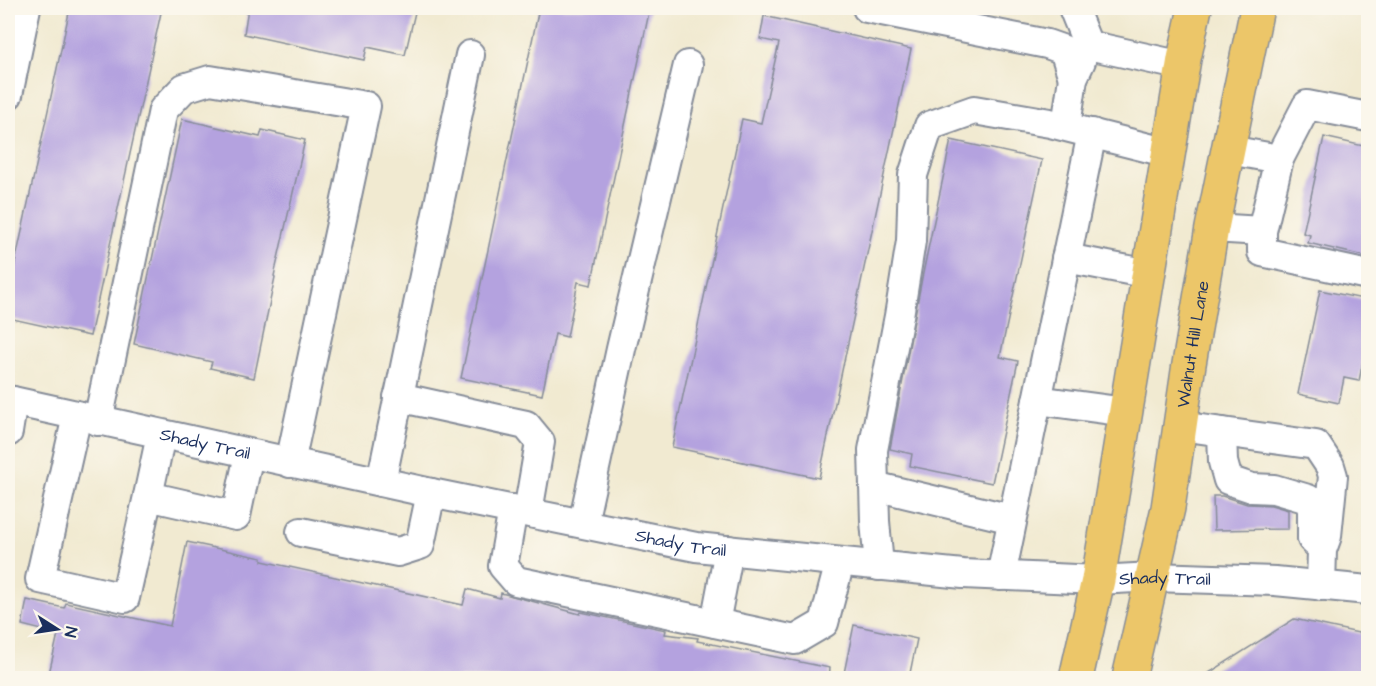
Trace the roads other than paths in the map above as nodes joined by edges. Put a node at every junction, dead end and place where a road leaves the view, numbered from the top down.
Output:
1 (26, 8) edge
2 (867, 8) edge
3 (1073, 8) edge
4 (1195, 8) edge
5 (1257, 8) edge
6 (1088, 45) junction
7 (470, 55) dead end
8 (688, 65) dead end
9 (1184, 66) junction
10 (1074, 78) junction
11 (8, 95) edge
12 (1368, 117) edge
13 (1079, 130) junction
14 (1229, 150) junction
15 (1169, 153) junction
16 (1279, 159) junction
17 (1212, 228) junction
18 (1262, 231) junction
19 (1066, 258) junction
20 (1149, 274) junction
21 (1368, 275) edge
22 (398, 397) junction
23 (1037, 400) junction
24 (10, 401) edge
25 (1126, 412) junction
26 (88, 418) junction
27 (1180, 426) junction
28 (8, 432) edge
29 (1222, 432) junction
30 (161, 435) junction
31 (249, 454) junction
32 (290, 463) junction
33 (381, 482) junction
34 (874, 486) junction
35 (431, 493) junction
36 (148, 496) junction
37 (521, 511) junction
38 (1012, 519) junction
39 (583, 524) junction
40 (301, 532) dead end
41 (729, 550) junction
42 (1322, 550) junction
43 (840, 562) junction
44 (879, 566) junction
45 (1001, 576) junction
46 (1153, 578) junction
47 (1098, 580) junction
48 (1321, 586) junction
49 (1368, 590) edge
50 (715, 623) junction
51 (1076, 678) edge
52 (1129, 678) edge

1 - 11 street
2 - 10 street
3 - 6 street
4 - 9 main road
5 - 14 main road, Walnut Hill Lane
6 - 9 street
6 - 10 street
7 - 22 street
8 - 39 street
9 - 15 main road
10 - 13 street
12 - 16 street
13 - 15 street
13 - 19 street
13 - 34 street
14 - 16 street
14 - 17 main road, Walnut Hill Lane
15 - 20 main road
16 - 18 street
17 - 18 street
17 - 27 main road, Walnut Hill Lane
18 - 21 street
19 - 20 street
19 - 23 street
20 - 25 main road
22 - 33 street
22 - 37 street
23 - 25 street
23 - 38 street
24 - 26 street, Shady Trail
24 - 28 street
25 - 47 main road
26 - 30 street, Shady Trail
26 - 32 street
26 - 36 street
27 - 29 street
27 - 46 main road, Walnut Hill Lane
29 - 42 street
29 - 42 street
30 - 31 street, Shady Trail
30 - 36 street
31 - 32 street, Shady Trail
31 - 36 street
32 - 33 street, Shady Trail
33 - 35 street, Shady Trail
34 - 38 street
34 - 44 street
35 - 37 street, Shady Trail
35 - 40 street
37 - 39 street, Shady Trail
37 - 50 street
38 - 45 street
39 - 41 street, Shady Trail
41 - 43 street, Shady Trail
41 - 50 street
42 - 48 street
43 - 44 street, Shady Trail
43 - 50 street
44 - 45 street, Shady Trail
45 - 47 street, Shady Trail
46 - 47 street, Shady Trail
46 - 48 street, Shady Trail
46 - 52 main road, Walnut Hill Lane
47 - 51 main road
48 - 49 street, Shady Trail

